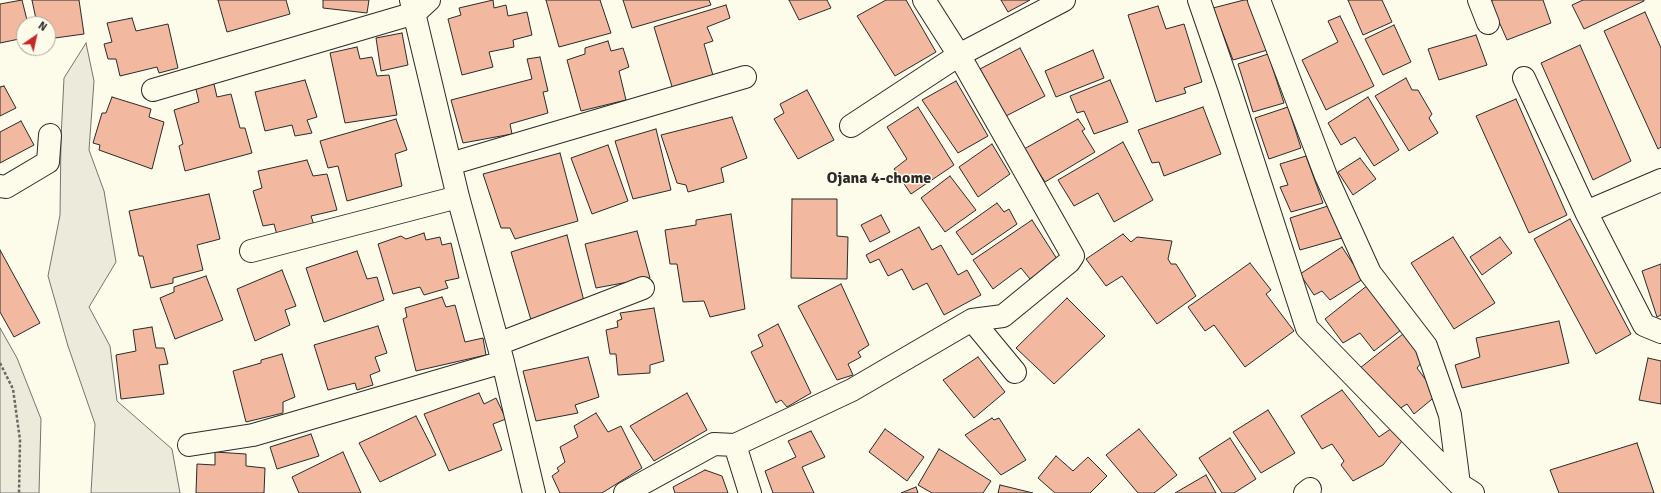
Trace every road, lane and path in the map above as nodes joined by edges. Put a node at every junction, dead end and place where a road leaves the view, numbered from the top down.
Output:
1 (924, 0) edge
2 (1064, 0) edge
3 (1199, 0) edge
4 (1259, 0) edge
5 (1479, 0) edge
6 (418, 4) edge
7 (1488, 23) dead end
8 (958, 55) junction
9 (745, 77) dead end
10 (1524, 78) dead end
11 (153, 90) dead end
12 (851, 126) dead end
13 (50, 135) dead end
14 (450, 164) junction
15 (1661, 180) edge
16 (0, 186) edge
17 (458, 197) junction
18 (1586, 212) junction
19 (251, 251) dead end
20 (643, 288) dead end
21 (972, 320) junction
22 (1661, 332) edge
23 (501, 353) junction
24 (0, 363) edge
25 (1015, 372) dead end
26 (190, 445) dead end
27 (735, 445) junction
28 (1466, 489) edge
29 (19, 493) edge
30 (534, 493) edge
31 (626, 493) edge
32 (750, 493) edge

1 - 8 street
2 - 8 street
3 - 28 street
4 - 28 street
5 - 7 street
6 - 11 street
6 - 14 street
8 - 12 street
8 - 21 street
9 - 14 street
10 - 18 street
13 - 16 street
14 - 17 street
15 - 18 street
17 - 19 street
17 - 23 street
18 - 22 street
20 - 23 street
21 - 25 street
21 - 27 street
23 - 26 street
23 - 30 street
24 - 29 path
27 - 31 street
27 - 32 street

